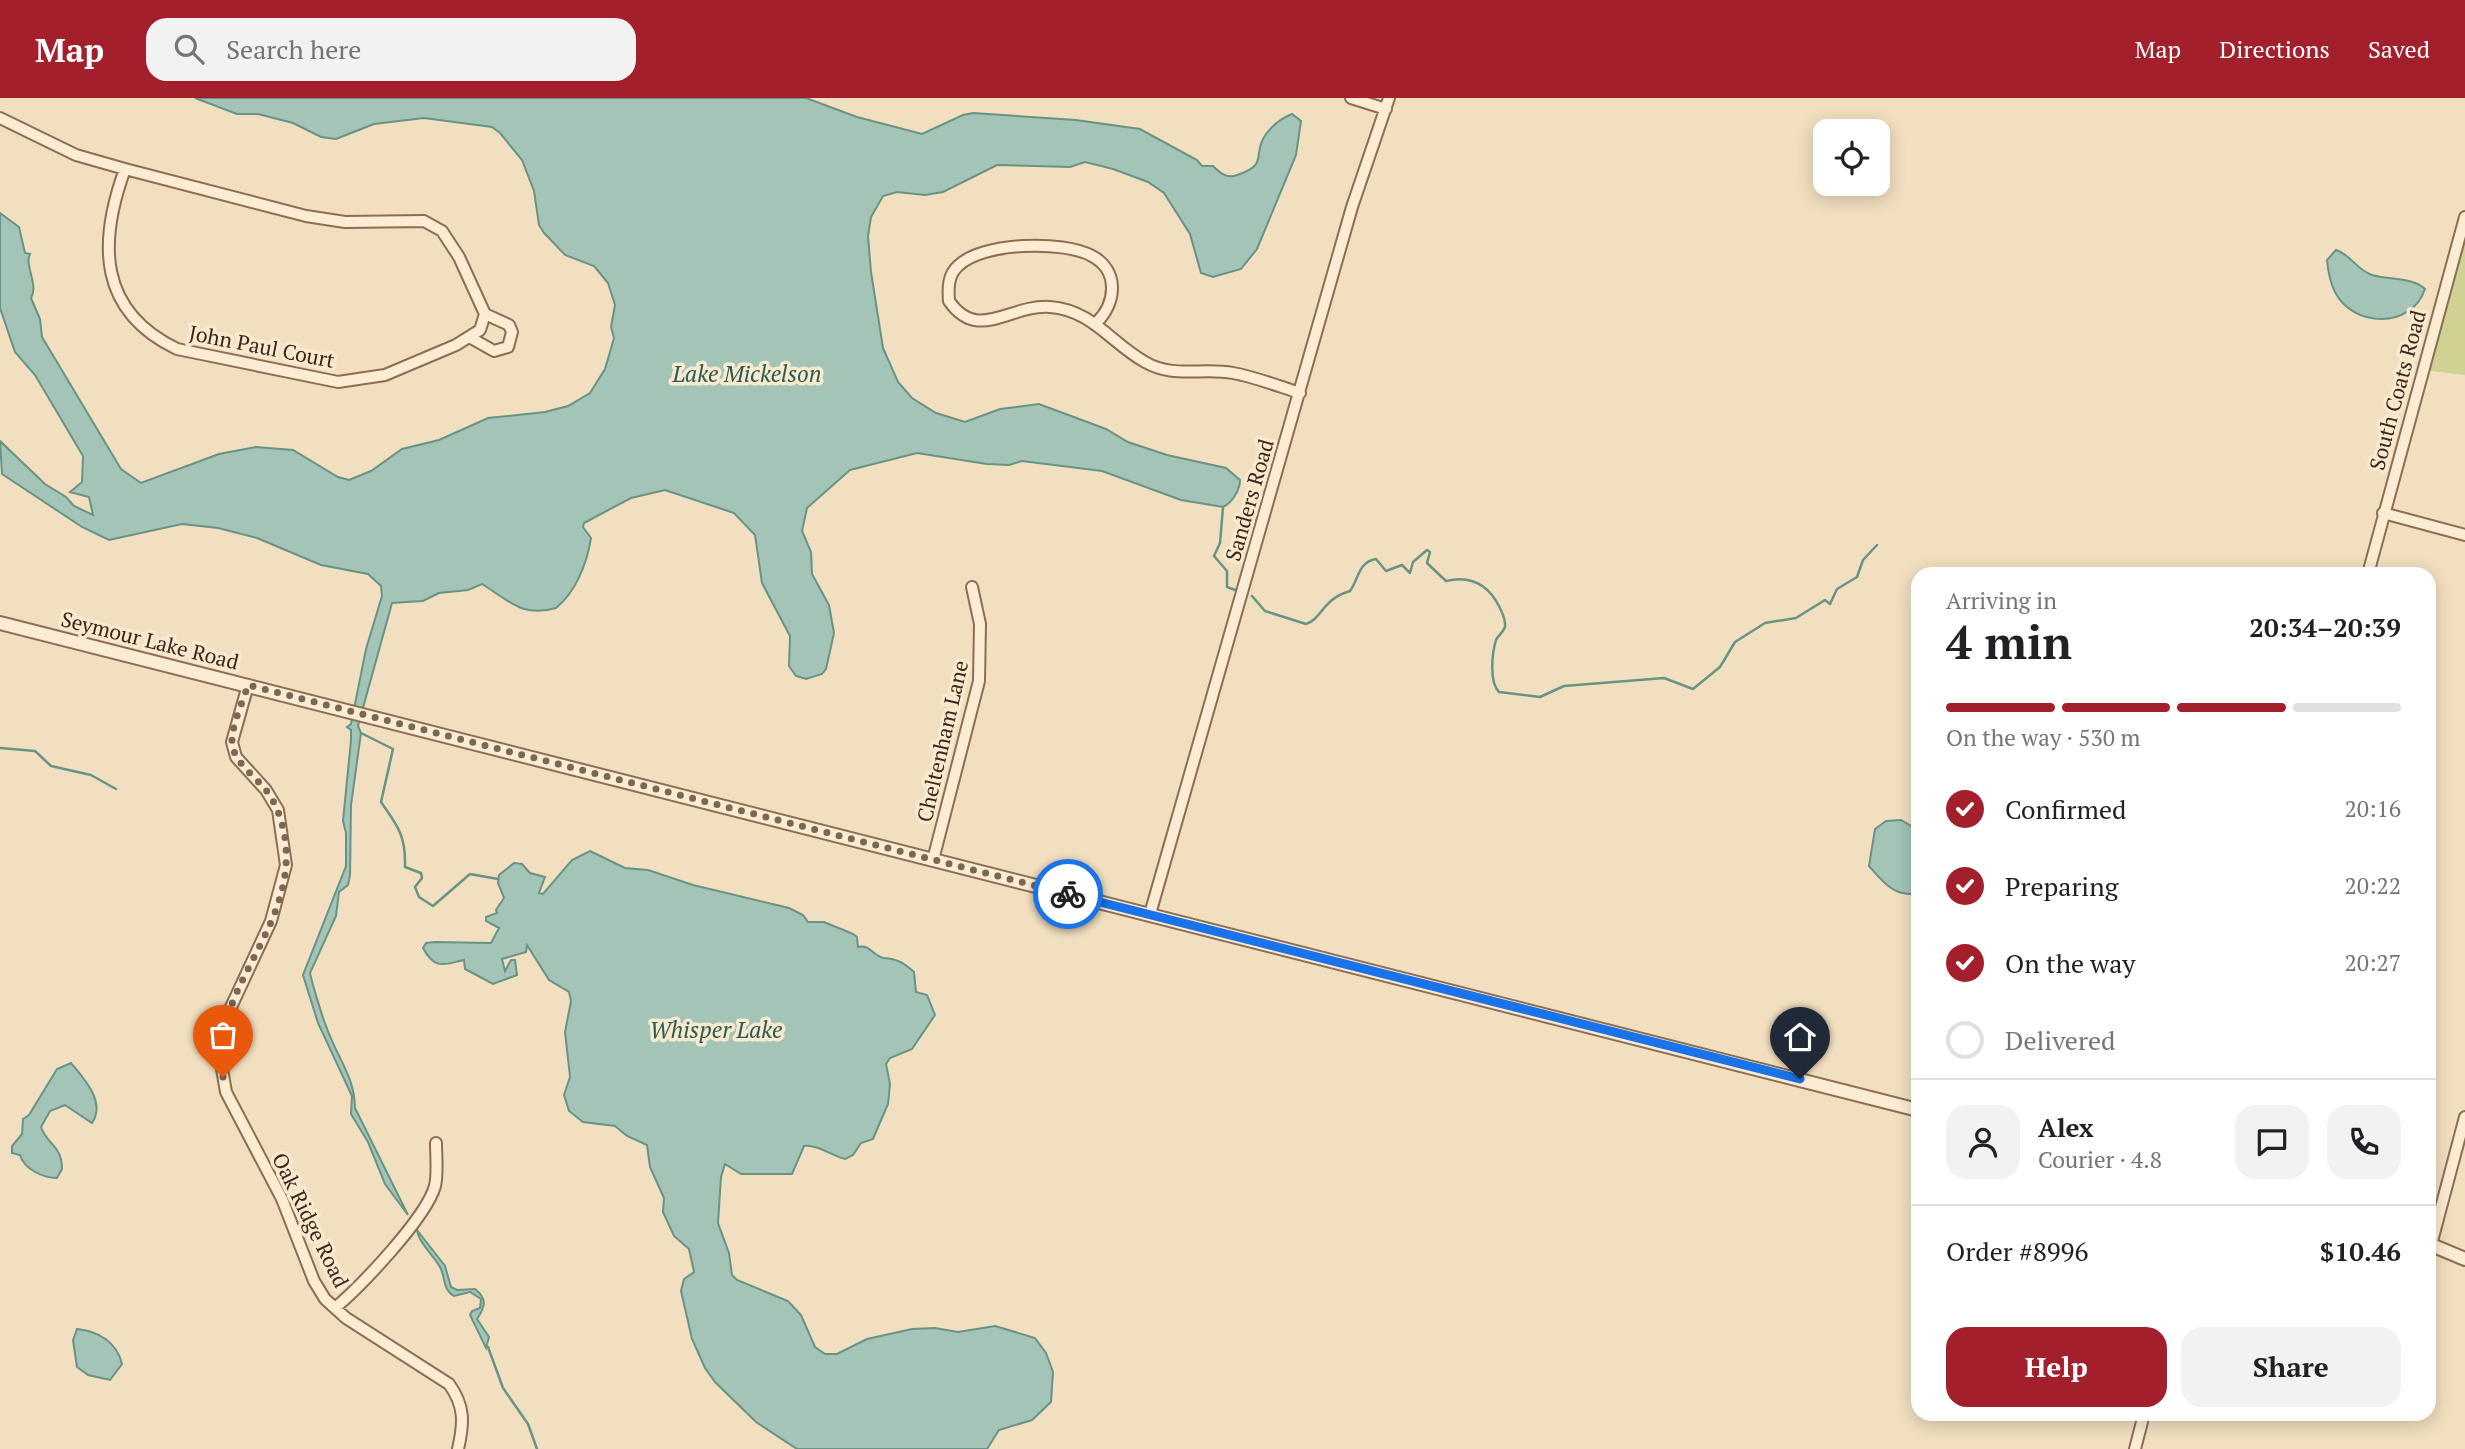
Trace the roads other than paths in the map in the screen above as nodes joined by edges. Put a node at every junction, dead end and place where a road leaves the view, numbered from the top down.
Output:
1 (1351, 98) edge
2 (1388, 103) edge
3 (0, 118) edge
4 (125, 169) junction
5 (2465, 217) edge
6 (485, 314) junction
7 (1096, 323) junction
8 (471, 338) junction
9 (1300, 393) junction
10 (2383, 513) junction
11 (2465, 535) edge
12 (2370, 567) edge
13 (972, 587) dead end
14 (0, 622) edge
15 (248, 685) junction
16 (933, 860) junction
17 (1150, 914) junction
18 (1911, 1108) edge
19 (2465, 1117) edge
20 (436, 1143) dead end
21 (2436, 1222) edge
22 (2436, 1247) edge
23 (2465, 1259) edge
24 (335, 1308) junction
25 (2142, 1421) edge
26 (458, 1449) edge
27 (2135, 1449) edge

1 - 2 street
2 - 9 street, Sanders Road
3 - 4 street
4 - 6 street
4 - 8 street, John Paul Court
5 - 10 street, South Coats Road
6 - 8 street
6 - 8 street
7 - 7 street
7 - 9 street
9 - 17 street, Sanders Road
10 - 11 street
10 - 12 street, South Coats Road
13 - 16 street, Cheltenham Lane
14 - 15 street, Seymour Lake Road
15 - 16 street, Seymour Lake Road
15 - 24 street, Oak Ridge Road
16 - 17 street, Seymour Lake Road
17 - 18 street, Seymour Lake Road
19 - 21 street
20 - 24 street
22 - 23 street
24 - 26 street, Oak Ridge Road
25 - 27 street

